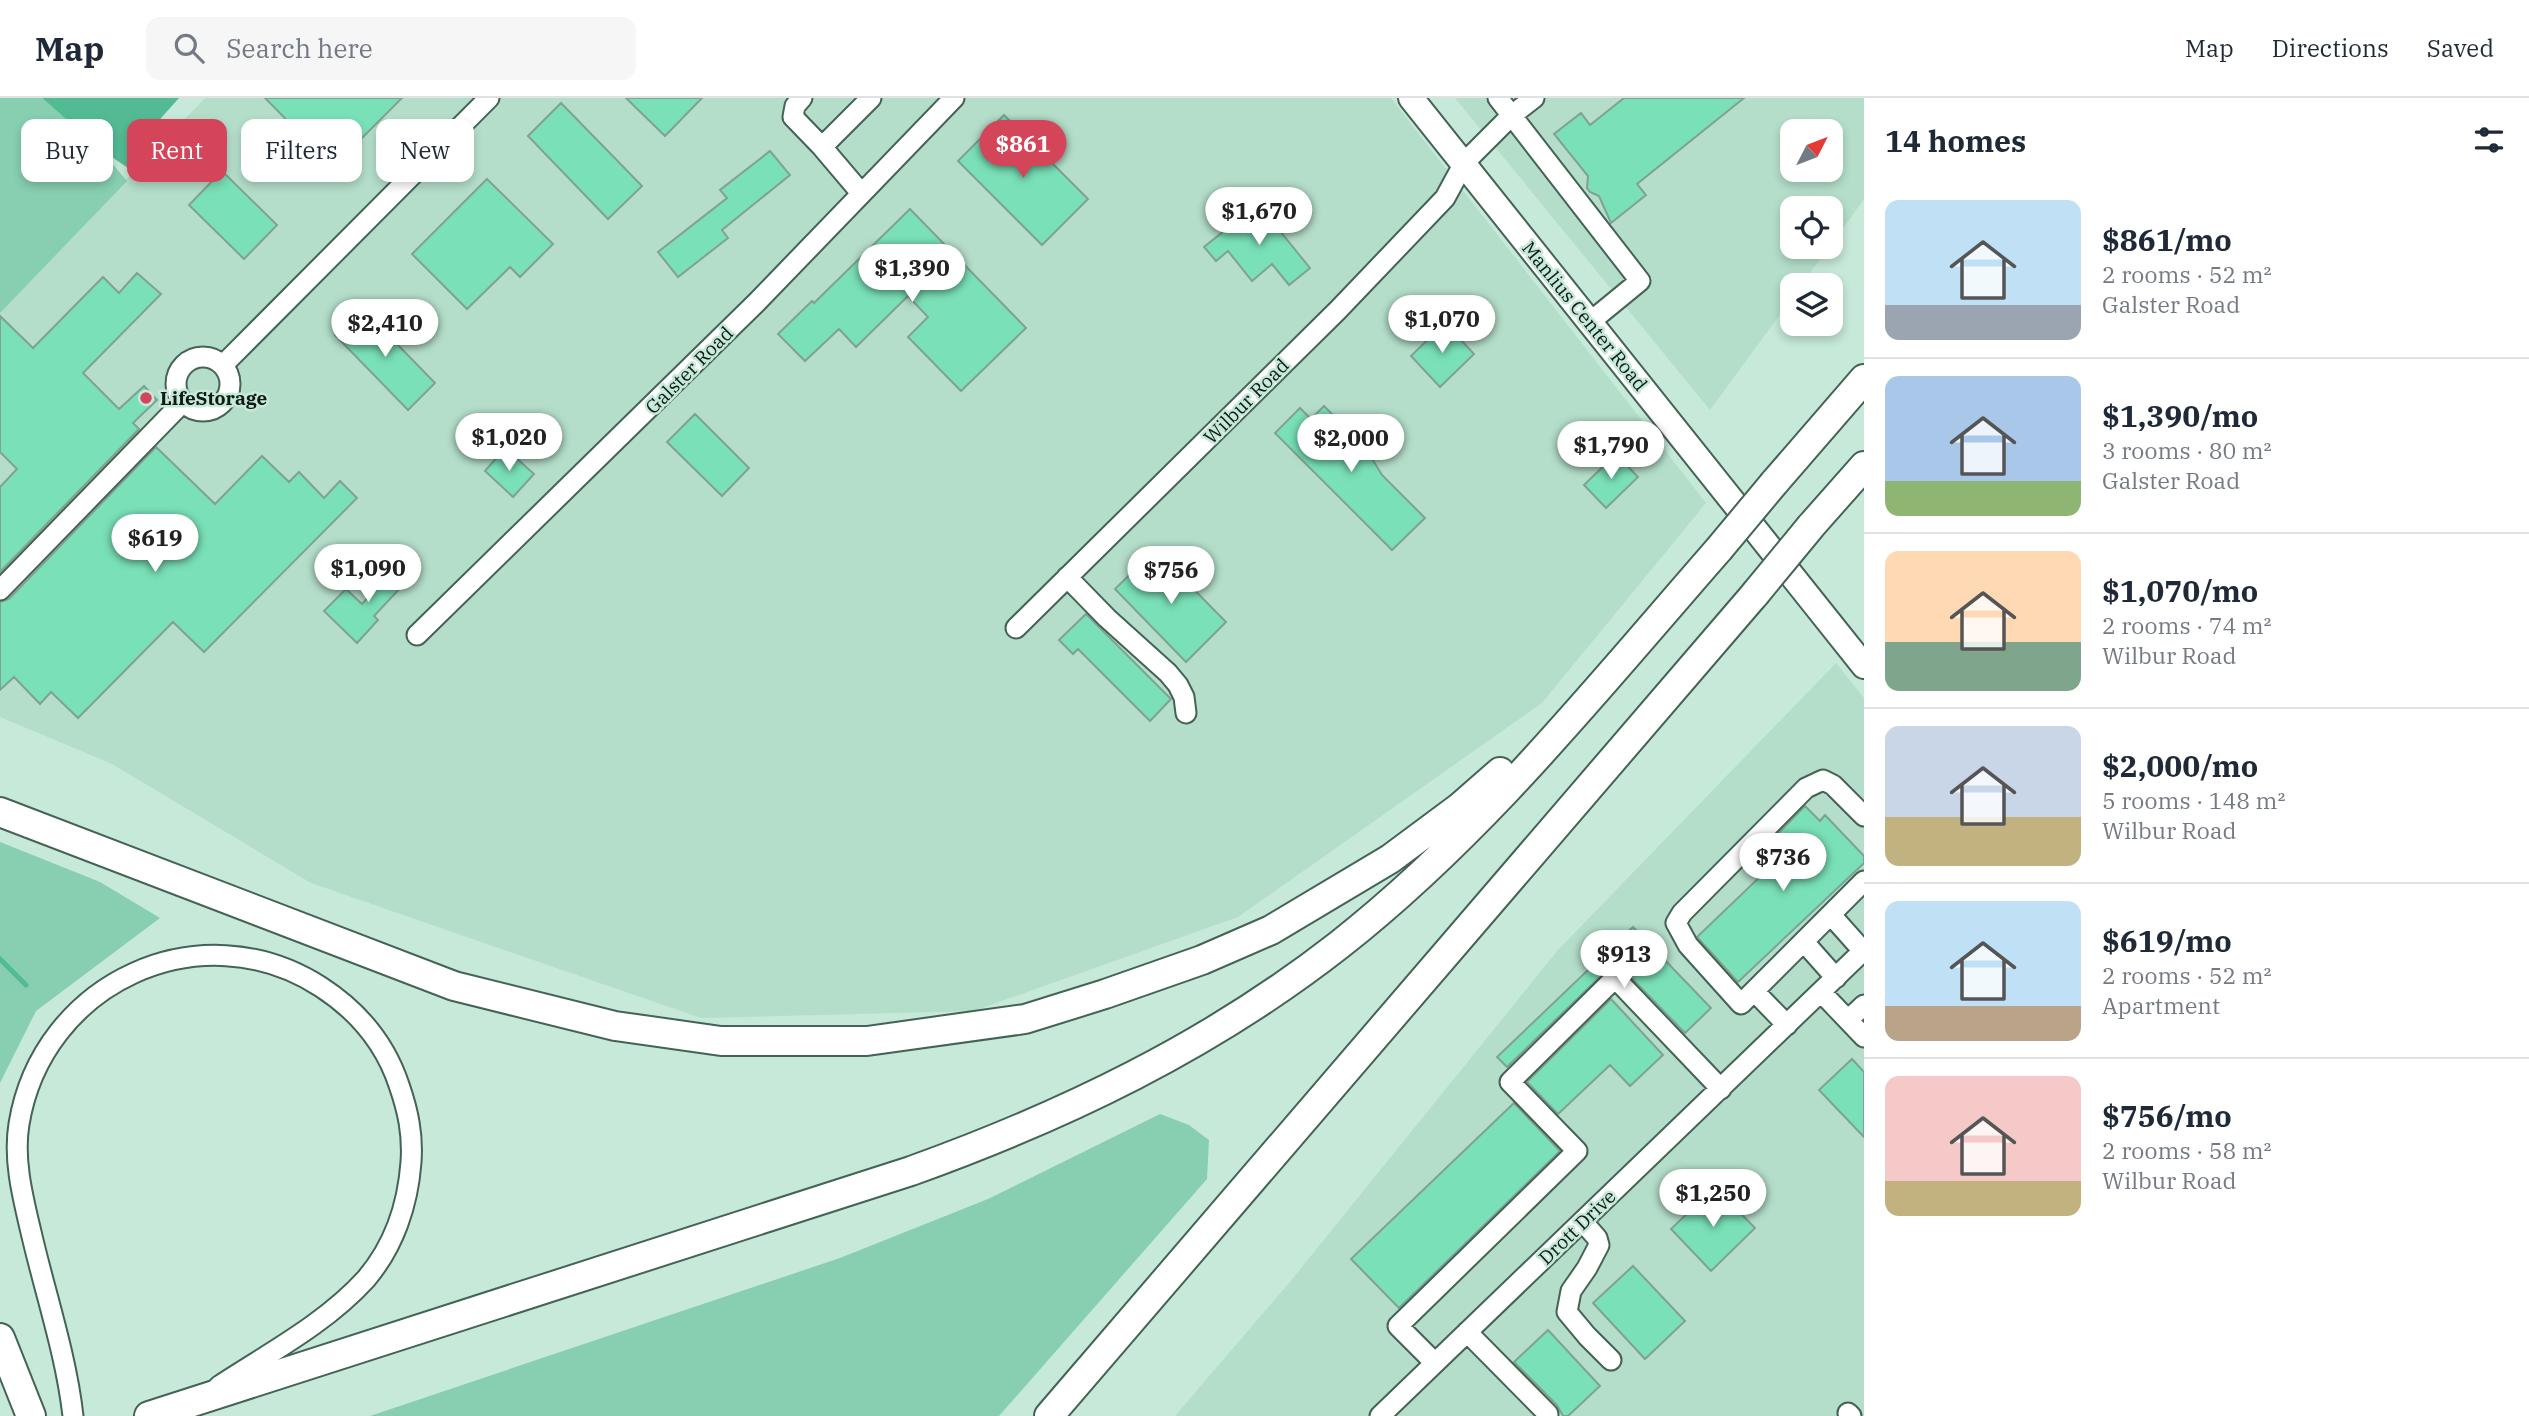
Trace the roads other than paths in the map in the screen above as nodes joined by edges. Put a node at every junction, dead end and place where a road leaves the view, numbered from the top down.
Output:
1 (489, 98) edge
2 (802, 98) edge
3 (871, 98) edge
4 (954, 98) edge
5 (1410, 98) edge
6 (1498, 98) edge
7 (1534, 98) edge
8 (1512, 115) junction
9 (822, 147) junction
10 (1464, 163) junction
11 (861, 193) junction
12 (1590, 322) junction
13 (223, 365) junction
14 (1864, 379) edge
15 (183, 402) junction
16 (1864, 466) edge
17 (1067, 577) junction
18 (0, 590) edge
19 (1016, 628) dead end
20 (417, 635) dead end
21 (1864, 666) edge
22 (1596, 691) junction
23 (1186, 713) dead end
24 (0, 812) edge
25 (1864, 816) edge
26 (1864, 881) edge
27 (1831, 915) junction
28 (1804, 942) junction
29 (1864, 951) edge
30 (1836, 978) junction
31 (1754, 991) junction
32 (1821, 992) junction
33 (1864, 1005) edge
34 (1848, 1020) junction
35 (1787, 1025) junction
36 (1864, 1037) edge
37 (1721, 1089) junction
38 (1583, 1222) junction
39 (1467, 1332) junction
40 (0, 1338) edge
41 (1611, 1360) dead end
42 (1435, 1363) junction
43 (199, 1398) junction
44 (1548, 1413) dead end
45 (31, 1416) edge
46 (73, 1416) edge
47 (149, 1416) edge
48 (1049, 1416) edge
49 (1380, 1416) edge

1 - 13 street
2 - 9 street
3 - 9 street
4 - 11 street, Galster Road
5 - 10 main road, Manlius Center Road
6 - 8 street
7 - 8 street, Wilbur Road
8 - 10 street, Wilbur Road
8 - 12 street
9 - 11 street
10 - 12 main road, Manlius Center Road
10 - 17 street, Wilbur Road
11 - 20 street, Galster Road
12 - 21 main road, Manlius Center Road
13 - 15 street
13 - 15 street
14 - 22 highway, bridge
15 - 18 street
16 - 48 highway, bridge
17 - 19 street, Wilbur Road
17 - 23 street
22 - 24 highway
22 - 43 highway
25 - 31 street
26 - 27 street
27 - 28 street
27 - 29 street
28 - 30 street
28 - 31 street
29 - 30 street, Drott Drive
30 - 32 street, Drott Drive
31 - 35 street
32 - 34 street
32 - 35 street, Drott Drive
33 - 34 street
34 - 36 street
35 - 37 street, Drott Drive
37 - 38 street, Drott Drive
37 - 42 street
38 - 39 street, Drott Drive
38 - 41 street
39 - 42 street, Drott Drive
39 - 44 street
40 - 45 highway
42 - 49 street, Drott Drive
43 - 46 street
43 - 47 highway

